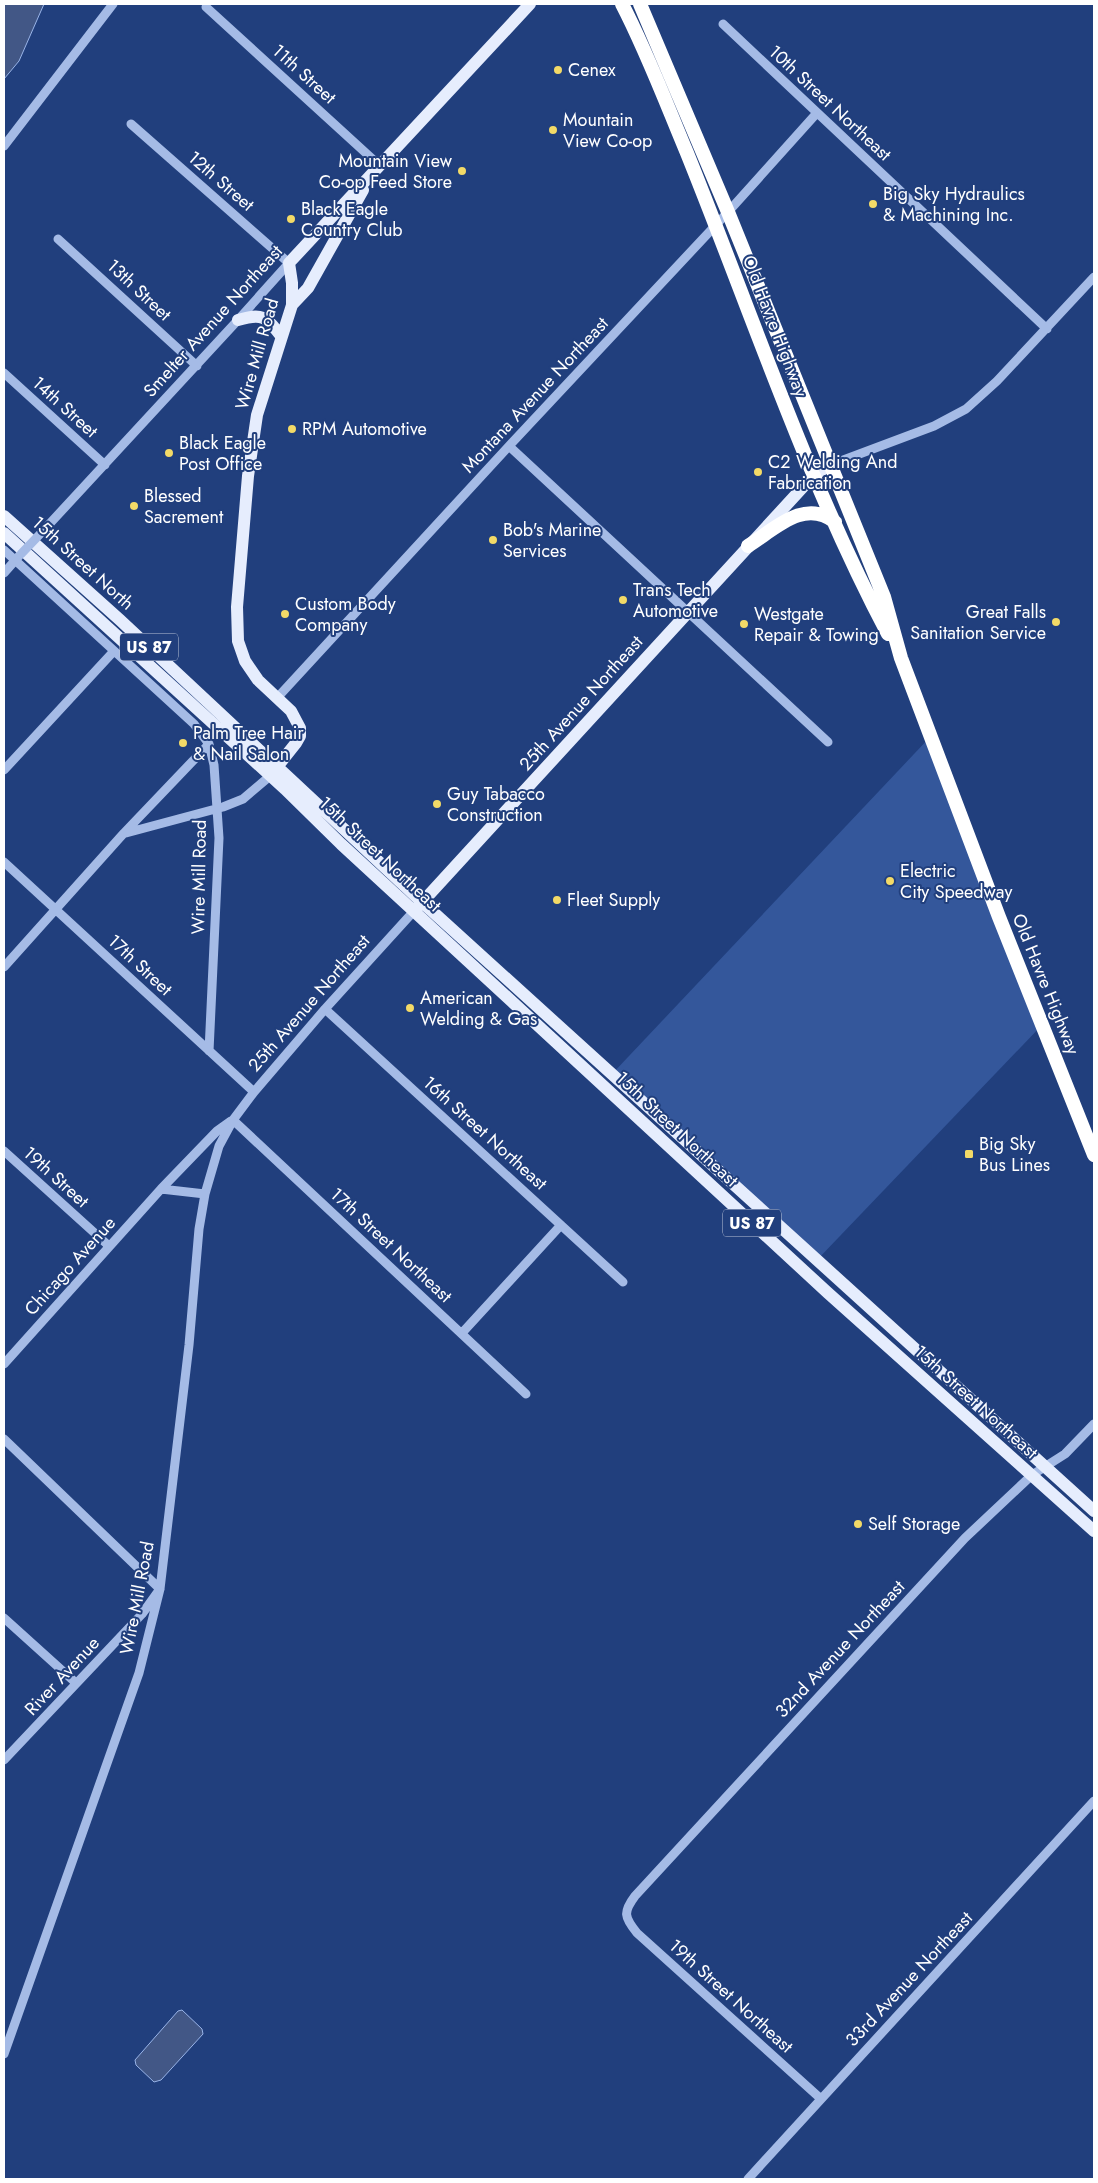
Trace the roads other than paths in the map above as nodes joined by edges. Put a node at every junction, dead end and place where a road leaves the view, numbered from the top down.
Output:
1 (113, 4) edge
2 (530, 4) edge
3 (622, 4) edge
4 (640, 4) edge
5 (206, 7) dead end
6 (723, 24) dead end
7 (816, 114) junction
8 (132, 124) dead end
9 (4, 146) edge
10 (379, 165) junction
11 (728, 212) junction
12 (716, 225) junction
13 (58, 238) dead end
14 (289, 263) junction
15 (1094, 277) edge
16 (292, 304) junction
17 (238, 320) junction
18 (1047, 329) junction
19 (281, 336) junction
20 (197, 366) junction
21 (4, 374) edge
22 (509, 446) junction
23 (105, 465) junction
24 (830, 465) junction
25 (814, 475) junction
26 (4, 516) edge
27 (835, 523) junction
28 (4, 534) edge
29 (748, 546) junction
30 (4, 550) edge
31 (18, 557) junction
32 (4, 573) edge
33 (688, 611) junction
34 (114, 651) junction
35 (901, 658) junction
36 (277, 698) junction
37 (828, 742) dead end
38 (209, 744) junction
39 (4, 770) edge
40 (274, 772) junction
41 (288, 784) joint
42 (217, 808) junction
43 (124, 833) junction
44 (4, 862) edge
45 (418, 906) junction
46 (56, 910) junction
47 (4, 967) edge
48 (325, 1009) junction
49 (209, 1051) junction
50 (254, 1092) junction
51 (233, 1120) junction
52 (226, 1132) joint
53 (4, 1151) edge
54 (1094, 1155) edge
55 (161, 1189) junction
56 (205, 1194) junction
57 (561, 1225) junction
58 (109, 1246) junction
59 (623, 1282) dead end
60 (462, 1333) junction
61 (4, 1364) edge
62 (526, 1394) dead end
63 (1094, 1424) edge
64 (4, 1439) edge
65 (1045, 1467) junction
66 (1032, 1475) junction
67 (1094, 1511) edge
68 (1094, 1531) edge
69 (160, 1589) junction
70 (4, 1618) edge
71 (76, 1683) junction
72 (4, 1760) edge
73 (1094, 1801) edge
74 (626, 1913) joint
75 (4, 2054) edge
76 (820, 2098) junction
77 (748, 2179) edge

1 - 9 street
2 - 10 main road, Smelter Avenue Northeast
3 - 12 highway, Old Havre Highway
4 - 11 highway, Old Havre Highway
5 - 10 street, 11th Street
6 - 7 street, 10th Street Northeast
7 - 11 street, Montana Avenue Northeast
7 - 18 street, 10th Street Northeast
8 - 14 street, 12th Street
10 - 14 main road, Smelter Avenue Northeast
10 - 16 main road
11 - 12 street, Montana Avenue Northeast
11 - 24 highway, Old Havre Highway
12 - 22 street, Montana Avenue Northeast
12 - 25 highway, Old Havre Highway
13 - 20 street, 13th Street
14 - 16 main road, Wire Mill Road
14 - 17 street, Smelter Avenue Northeast
15 - 18 street, 25th Avenue Northeast
16 - 19 main road, Wire Mill Road
17 - 19 main road
17 - 20 street, Smelter Avenue Northeast
18 - 24 street, 25th Avenue Northeast
19 - 36 main road, Wire Mill Road
20 - 23 street, Smelter Avenue Northeast
21 - 23 street, 14th Street
22 - 33 street
22 - 36 street, Montana Avenue Northeast
23 - 31 street, Smelter Avenue Northeast, bridge
24 - 25 main road, 25th Avenue Northeast
24 - 35 highway, Old Havre Highway
25 - 27 highway, Old Havre Highway
25 - 29 main road, 25th Avenue Northeast
26 - 40 main road, 15th Street North / US 87
27 - 29 highway
27 - 35 highway, Old Havre Highway
28 - 40 main road, 15th Street North / US 87
29 - 33 main road, 25th Avenue Northeast
30 - 31 street
31 - 32 street, Smelter Avenue Northeast
31 - 34 street
33 - 37 street
33 - 45 main road, 25th Avenue Northeast
34 - 38 street
34 - 39 street
35 - 54 highway, Old Havre Highway
36 - 40 main road, Wire Mill Road
38 - 42 street
38 - 43 street
40 - 41 main road, 15th Street North / US 87
40 - 42 street, Wire Mill Road
41 - 45 main road, 15th Street Northeast / US 87
42 - 43 street
42 - 49 street, Wire Mill Road
43 - 46 street
44 - 46 street, 17th Street
45 - 48 street, 25th Avenue Northeast
45 - 65 main road, 15th Street Northeast / US 87
45 - 66 main road, 15th Street Northeast / US 87
46 - 47 street
46 - 49 street, 17th Street
48 - 50 street, 25th Avenue Northeast
48 - 57 street, 16th Street Northeast
49 - 50 street, 17th Street
50 - 51 street, 25th Avenue Northeast
51 - 52 street, 25th Avenue Northeast
51 - 55 street, Chicago Avenue
51 - 60 street, 17th Street Northeast
52 - 56 street, Wire Mill Road
53 - 58 street, 19th Street
55 - 56 street
55 - 58 street, Chicago Avenue
56 - 69 street, Wire Mill Road
57 - 59 street, 16th Street Northeast
57 - 60 street
58 - 61 street, Chicago Avenue
60 - 62 street, 17th Street Northeast
63 - 65 street, 32nd Avenue Northeast
64 - 69 street
65 - 66 street, 32nd Avenue Northeast
65 - 67 main road, 15th Street Northeast / US 87
66 - 68 main road, 15th Street Northeast / US 87
66 - 74 street, 32nd Avenue Northeast
69 - 71 street, River Avenue
69 - 75 street, Wire Mill Road
70 - 71 street
71 - 72 street, River Avenue
73 - 76 street, 33rd Avenue Northeast
74 - 76 street, 19th Street Northeast
76 - 77 street, 33rd Avenue Northeast

